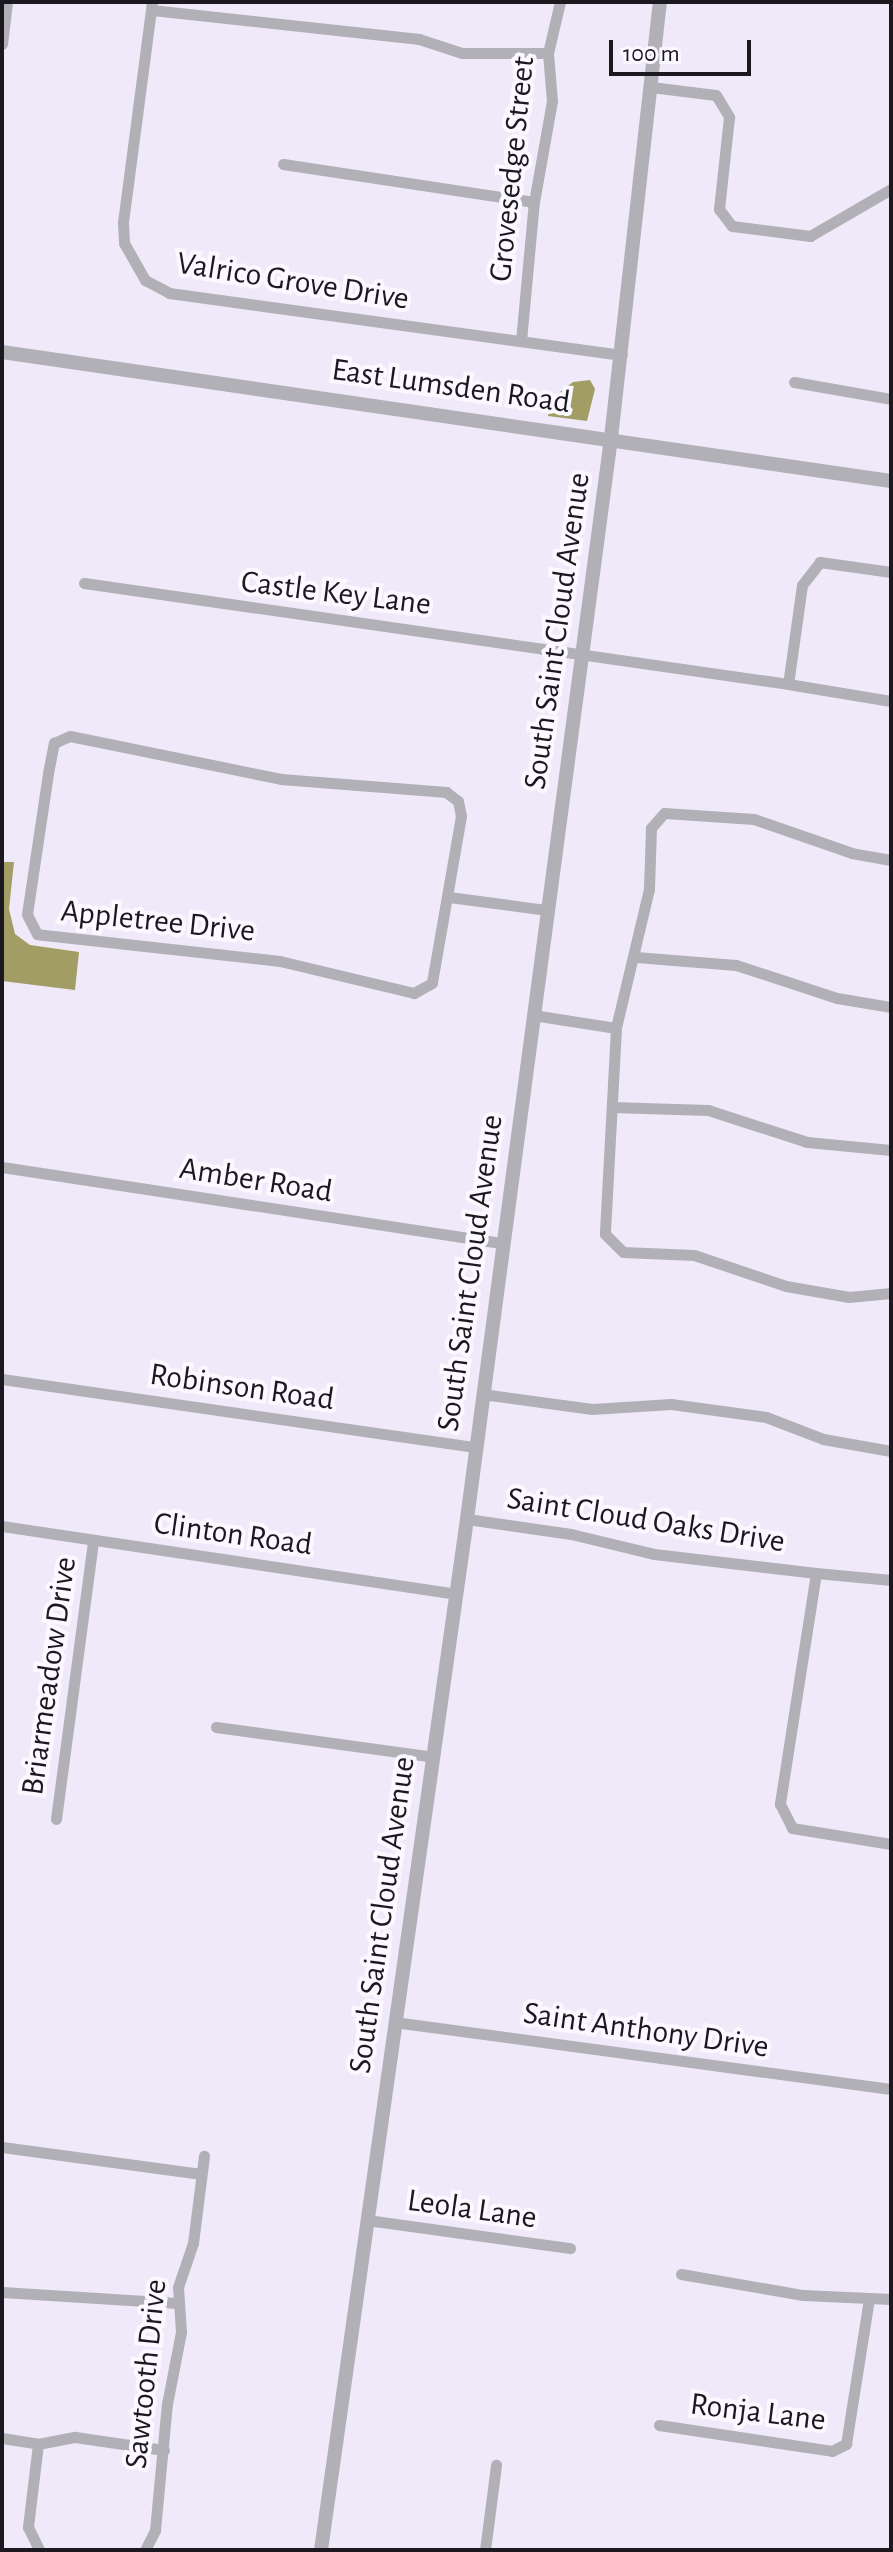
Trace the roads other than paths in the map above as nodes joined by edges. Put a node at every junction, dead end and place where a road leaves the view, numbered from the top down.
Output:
1 (7, 2) edge
2 (560, 2) edge
3 (660, 2) edge
4 (152, 6) edge
5 (2, 44) edge
6 (548, 53) junction
7 (651, 87) junction
8 (283, 164) dead end
9 (891, 189) edge
10 (534, 202) junction
11 (521, 341) junction
12 (2, 352) edge
13 (622, 355) junction
14 (794, 382) dead end
15 (891, 399) edge
16 (611, 438) junction
17 (891, 481) edge
18 (891, 572) edge
19 (84, 583) dead end
20 (581, 652) junction
21 (788, 684) junction
22 (891, 701) edge
23 (891, 860) edge
24 (449, 897) junction
25 (547, 910) junction
26 (636, 957) junction
27 (891, 1007) edge
28 (533, 1015) junction
29 (616, 1028) junction
30 (612, 1107) junction
31 (891, 1150) edge
32 (2, 1167) edge
33 (501, 1243) junction
34 (891, 1293) edge
35 (2, 1379) edge
36 (482, 1394) junction
37 (475, 1447) junction
38 (891, 1451) edge
39 (467, 1519) junction
40 (2, 1526) edge
41 (93, 1540) junction
42 (816, 1573) junction
43 (891, 1580) edge
44 (457, 1594) junction
45 (216, 1727) dead end
46 (434, 1757) junction
47 (56, 1819) dead end
48 (891, 1844) edge
49 (394, 2022) junction
50 (891, 2089) edge
51 (2, 2147) edge
52 (204, 2156) dead end
53 (201, 2174) junction
54 (367, 2220) junction
55 (570, 2248) dead end
56 (681, 2274) dead end
57 (2, 2292) edge
58 (869, 2299) junction
59 (891, 2299) edge
60 (177, 2303) junction
61 (659, 2425) dead end
62 (2, 2438) edge
63 (38, 2444) junction
64 (164, 2450) junction
65 (496, 2465) dead end
66 (39, 2550) edge
67 (145, 2550) edge
68 (321, 2550) edge
69 (485, 2550) edge

1 - 5 street
2 - 6 street, Grovesedge Street
3 - 7 street, South Saint Cloud Avenue
4 - 6 street
4 - 11 street, Valrico Grove Drive
6 - 10 street, Grovesedge Street
7 - 9 street
7 - 13 street, South Saint Cloud Avenue
8 - 10 street
10 - 11 street, Grovesedge Street
11 - 13 street, Valrico Grove Drive
12 - 16 street, East Lumsden Road
13 - 16 street, South Saint Cloud Avenue
14 - 15 street
16 - 17 street, East Lumsden Road
16 - 20 street, South Saint Cloud Avenue
18 - 21 street
19 - 20 street, Castle Key Lane
20 - 21 street, Castle Key Lane
20 - 25 street, South Saint Cloud Avenue
21 - 22 street, Castle Key Lane
23 - 26 street
24 - 24 street, Appletree Drive
24 - 25 street
25 - 28 street, South Saint Cloud Avenue
26 - 27 street
26 - 29 street
28 - 29 street
28 - 33 street, South Saint Cloud Avenue
29 - 30 street
30 - 31 street
30 - 34 street
32 - 33 street, Amber Road
33 - 36 street, South Saint Cloud Avenue
35 - 37 street, Robinson Road
36 - 37 street, South Saint Cloud Avenue
36 - 38 street
37 - 39 street, South Saint Cloud Avenue
39 - 42 street, Saint Cloud Oaks Drive
39 - 44 street, South Saint Cloud Avenue
40 - 41 street, Clinton Road
41 - 44 street, Clinton Road
41 - 47 street, Briarmeadow Drive
42 - 43 street, Saint Cloud Oaks Drive
42 - 48 street, Saint Cloud Oaks Drive
44 - 46 street, South Saint Cloud Avenue
45 - 46 street
46 - 49 street, South Saint Cloud Avenue
49 - 50 street, Saint Anthony Drive
49 - 54 street, South Saint Cloud Avenue
51 - 53 street
52 - 53 street, Sawtooth Drive
53 - 60 street, Sawtooth Drive
54 - 55 street, Leola Lane
54 - 68 street, South Saint Cloud Avenue
56 - 58 street
57 - 60 street
58 - 59 street
58 - 61 street, Ronja Lane
60 - 64 street, Sawtooth Drive
62 - 63 street
63 - 64 street
63 - 66 street
64 - 67 street, Sawtooth Drive
65 - 69 street

